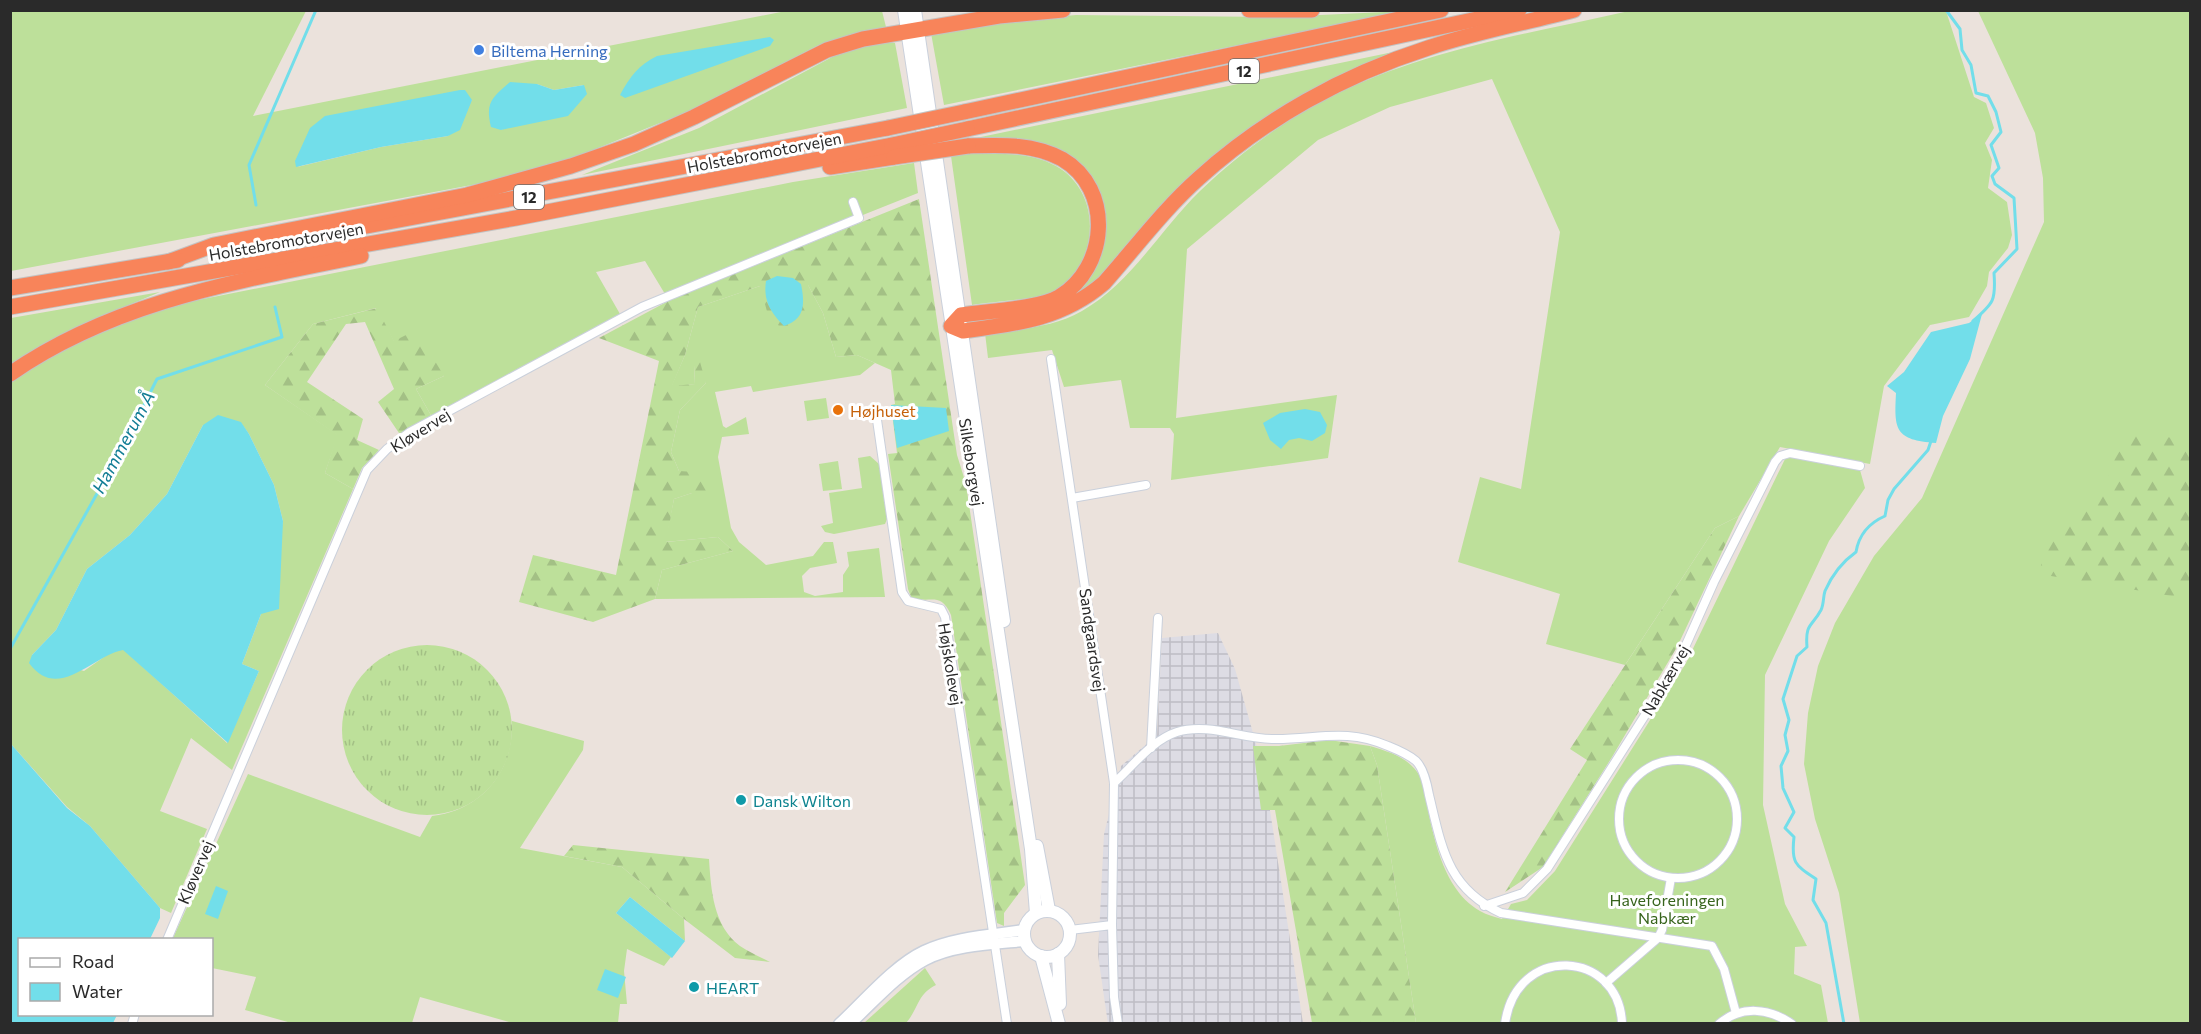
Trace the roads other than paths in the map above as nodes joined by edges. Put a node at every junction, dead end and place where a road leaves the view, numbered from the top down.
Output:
1 (904, 10) edge
2 (915, 10) edge
3 (1063, 10) edge
4 (1249, 10) edge
5 (1312, 10) edge
6 (1441, 10) edge
7 (1519, 10) edge
8 (1574, 10) edge
9 (912, 29) junction
10 (893, 151) junction
11 (853, 202) dead end
12 (516, 218) junction
13 (168, 262) junction
14 (10, 288) edge
15 (10, 307) edge
16 (958, 324) junction
17 (1051, 359) dead end
18 (10, 374) edge
19 (876, 413) dead end
20 (1860, 466) dead end
21 (1146, 485) dead end
22 (1072, 498) junction
23 (1158, 618) dead end
24 (1151, 748) junction
25 (1114, 783) junction
26 (1671, 878) junction
27 (1485, 906) junction
28 (1049, 910) junction
29 (1036, 913) junction
30 (1112, 925) junction
31 (1070, 930) junction
32 (1024, 935) junction
33 (167, 938) edge
34 (1658, 938) junction
35 (993, 940) junction
36 (1058, 954) junction
37 (1041, 956) junction
38 (1606, 983) junction
39 (1736, 1013) junction
40 (839, 1023) edge
41 (850, 1023) edge
42 (1007, 1023) edge
43 (1061, 1023) edge
44 (1118, 1023) edge
45 (1505, 1023) edge
46 (1622, 1023) edge
47 (1719, 1023) edge
48 (1792, 1023) edge

1 - 9 main road, Silkeborgvej
2 - 9 main road, Silkeborgvej
3 - 9 highway
4 - 5 highway
6 - 13 highway, Holstebromotorvejen / 12, bridge
7 - 10 highway, 12, bridge
8 - 16 highway
9 - 13 highway
9 - 16 main road, Silkeborgvej
10 - 12 highway, Holstebromotorvejen / 12
10 - 16 highway, bridge
11 - 33 street, Kløvervej
12 - 15 highway, Holstebromotorvejen / 12
12 - 18 highway
13 - 14 highway, Holstebromotorvejen / 12
16 - 28 main road, Silkeborgvej
16 - 29 main road, Silkeborgvej
17 - 22 street, Sandgaardsvej
19 - 35 street, Højskolevej
20 - 27 street, Nabkærvej
21 - 22 street
22 - 25 street, Sandgaardsvej
23 - 24 street
24 - 25 street
24 - 27 street
25 - 30 street, Sandgaardsvej
26 - 26 street
26 - 34 street
27 - 34 street
28 - 29 main road
28 - 31 main road
29 - 32 main road
30 - 31 street
30 - 44 street, Sandgaardsvej
31 - 36 main road
32 - 35 street
32 - 37 main road
34 - 38 street
34 - 39 street
35 - 40 street
35 - 41 street
35 - 42 street, Højskolevej
36 - 37 main road
36 - 43 main road
37 - 43 main road
38 - 45 street
38 - 46 street
39 - 47 street
39 - 48 street

